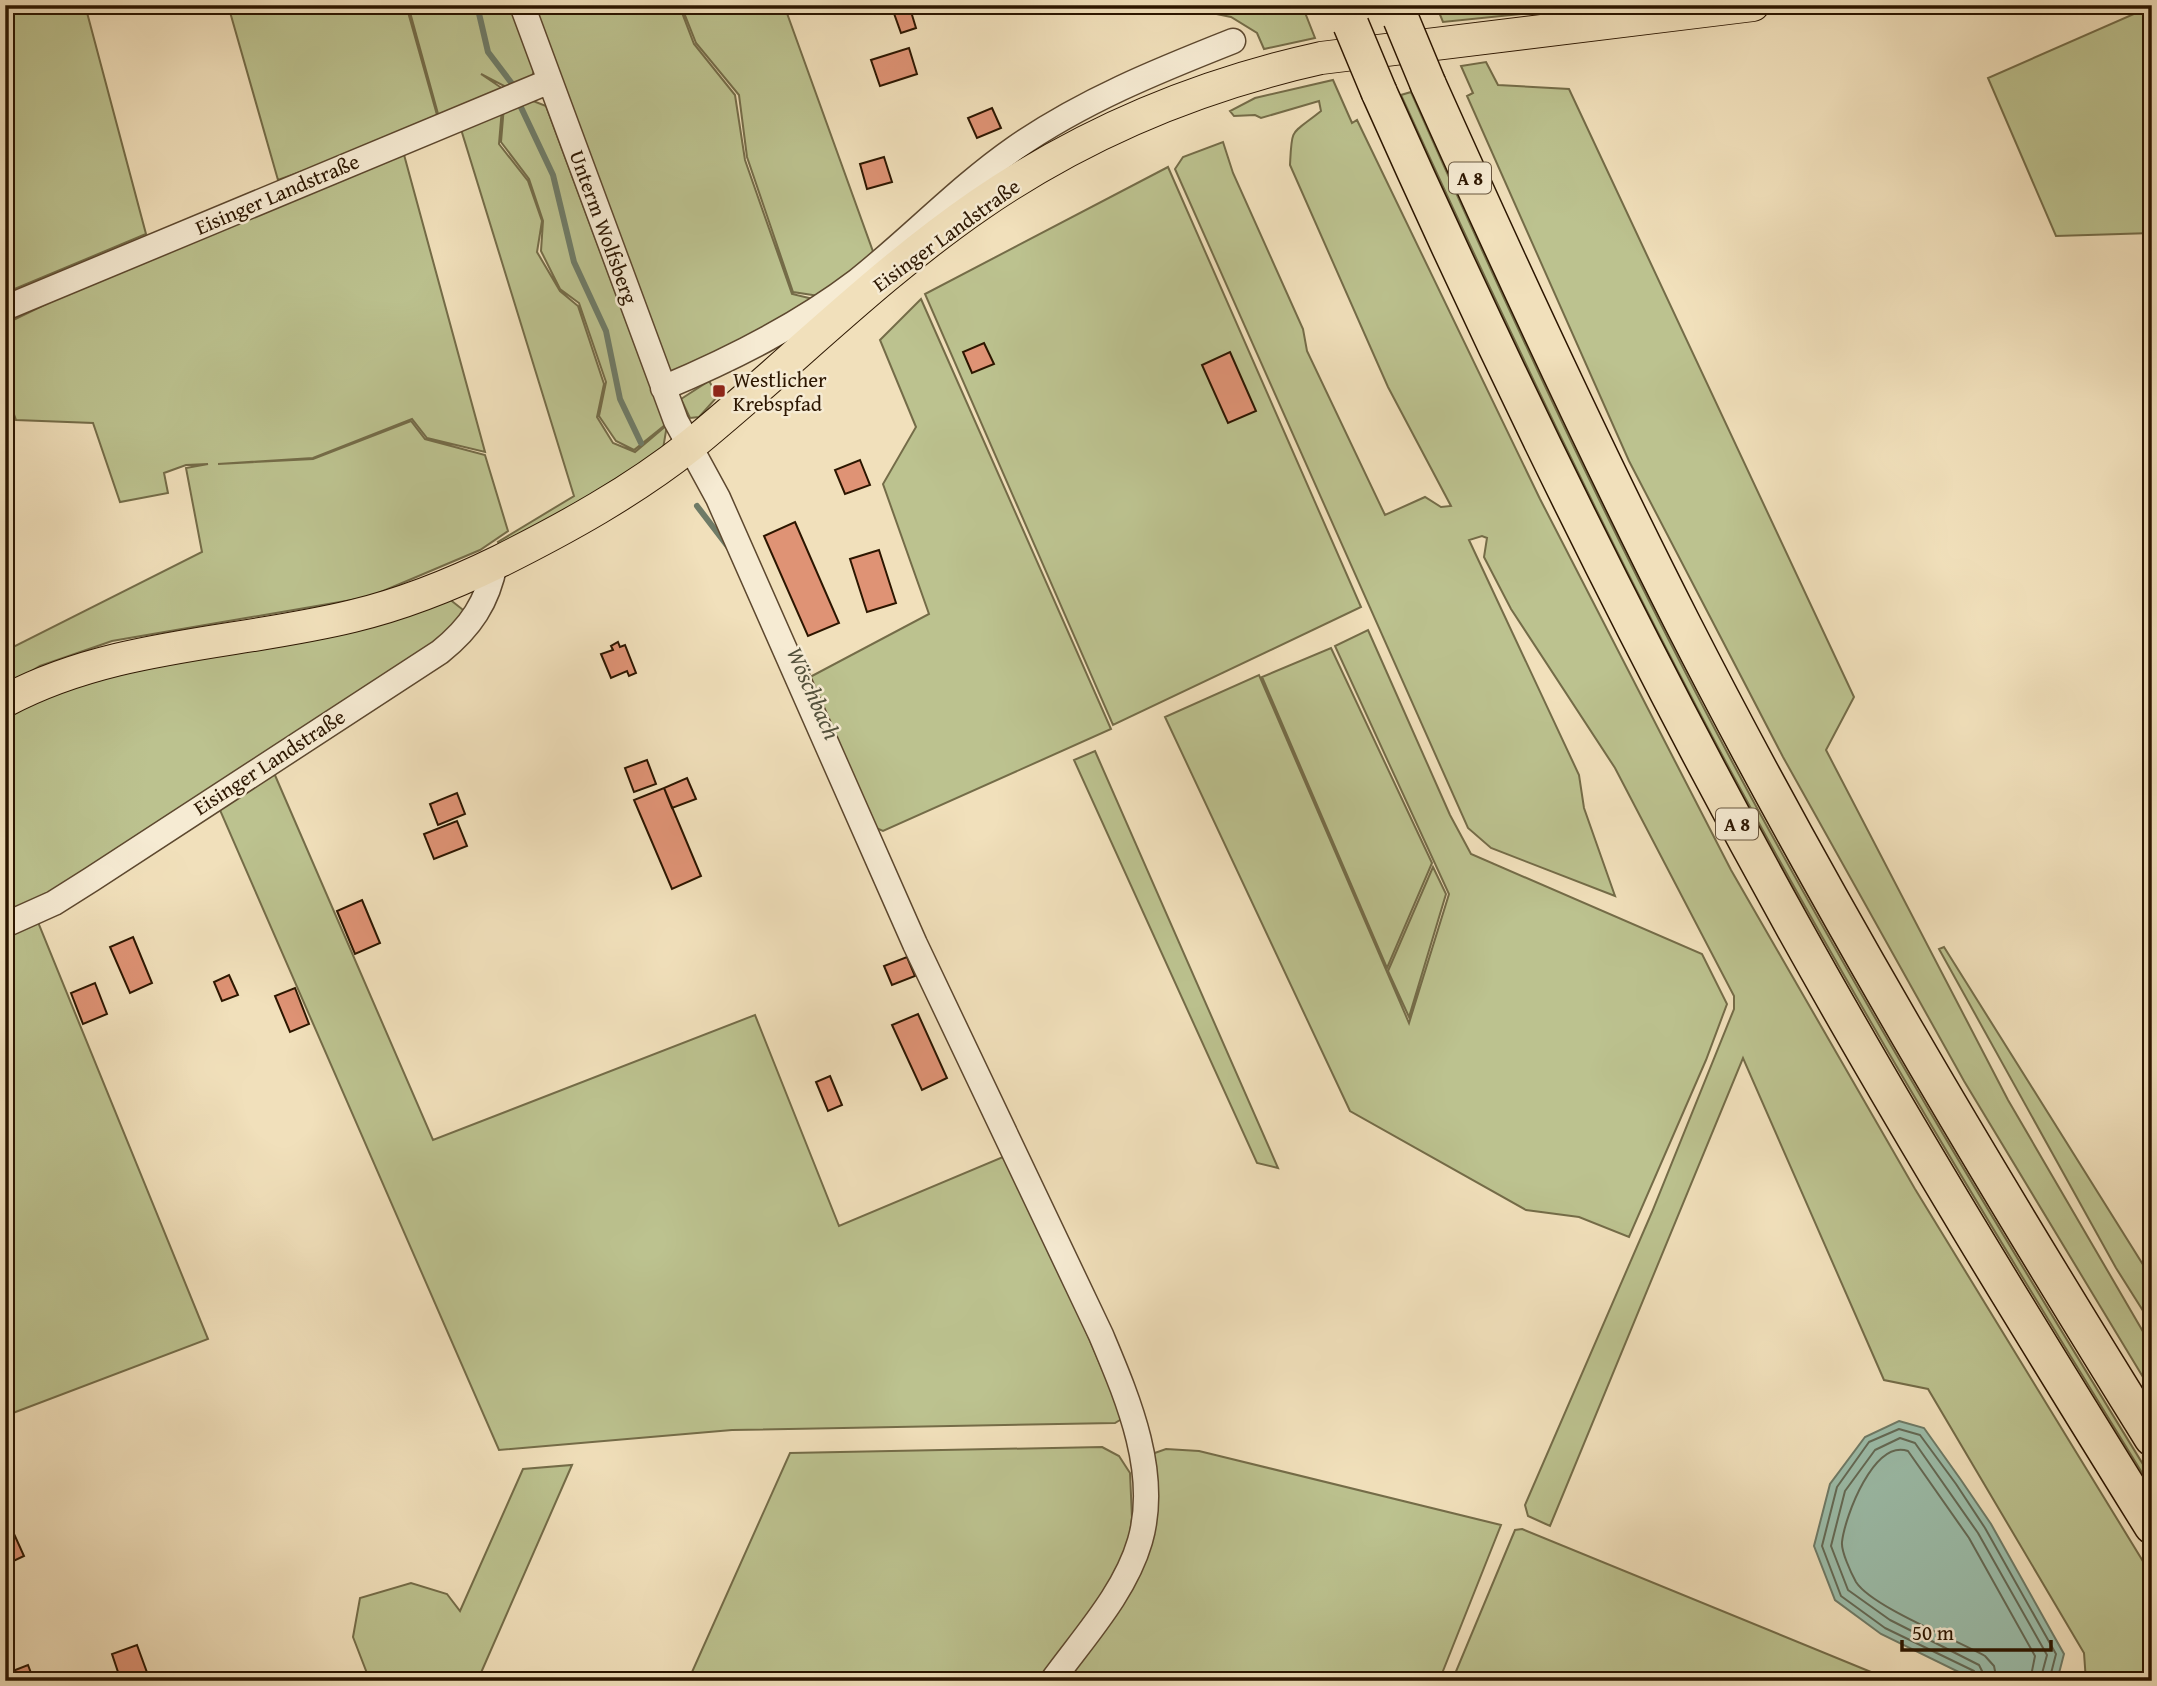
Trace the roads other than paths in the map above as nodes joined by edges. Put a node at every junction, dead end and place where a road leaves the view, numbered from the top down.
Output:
1 (522, 5) edge
2 (1753, 5) edge
3 (1398, 12) edge
4 (1347, 15) edge
5 (1233, 41) dead end
6 (550, 80) junction
7 (5, 308) edge
8 (663, 388) junction
9 (690, 446) junction
10 (495, 563) junction
11 (5, 701) edge
12 (5, 925) edge
13 (2152, 1438) edge
14 (2152, 1526) edge
15 (1052, 1681) edge

1 - 6 street, Unterm Wolfsberg
2 - 9 main road, Eisinger Landstraße
3 - 13 highway, A 8, bridge
4 - 14 highway, A 8, bridge
5 - 8 street, Eisinger Landstraße
6 - 7 street, Eisinger Landstraße
6 - 8 street, Unterm Wolfsberg
8 - 9 street, Unterm Wolfsberg
9 - 10 main road, Eisinger Landstraße
9 - 15 street, Unterm Wolfsberg
10 - 11 main road, Eisinger Landstraße
10 - 12 street, Eisinger Landstraße

